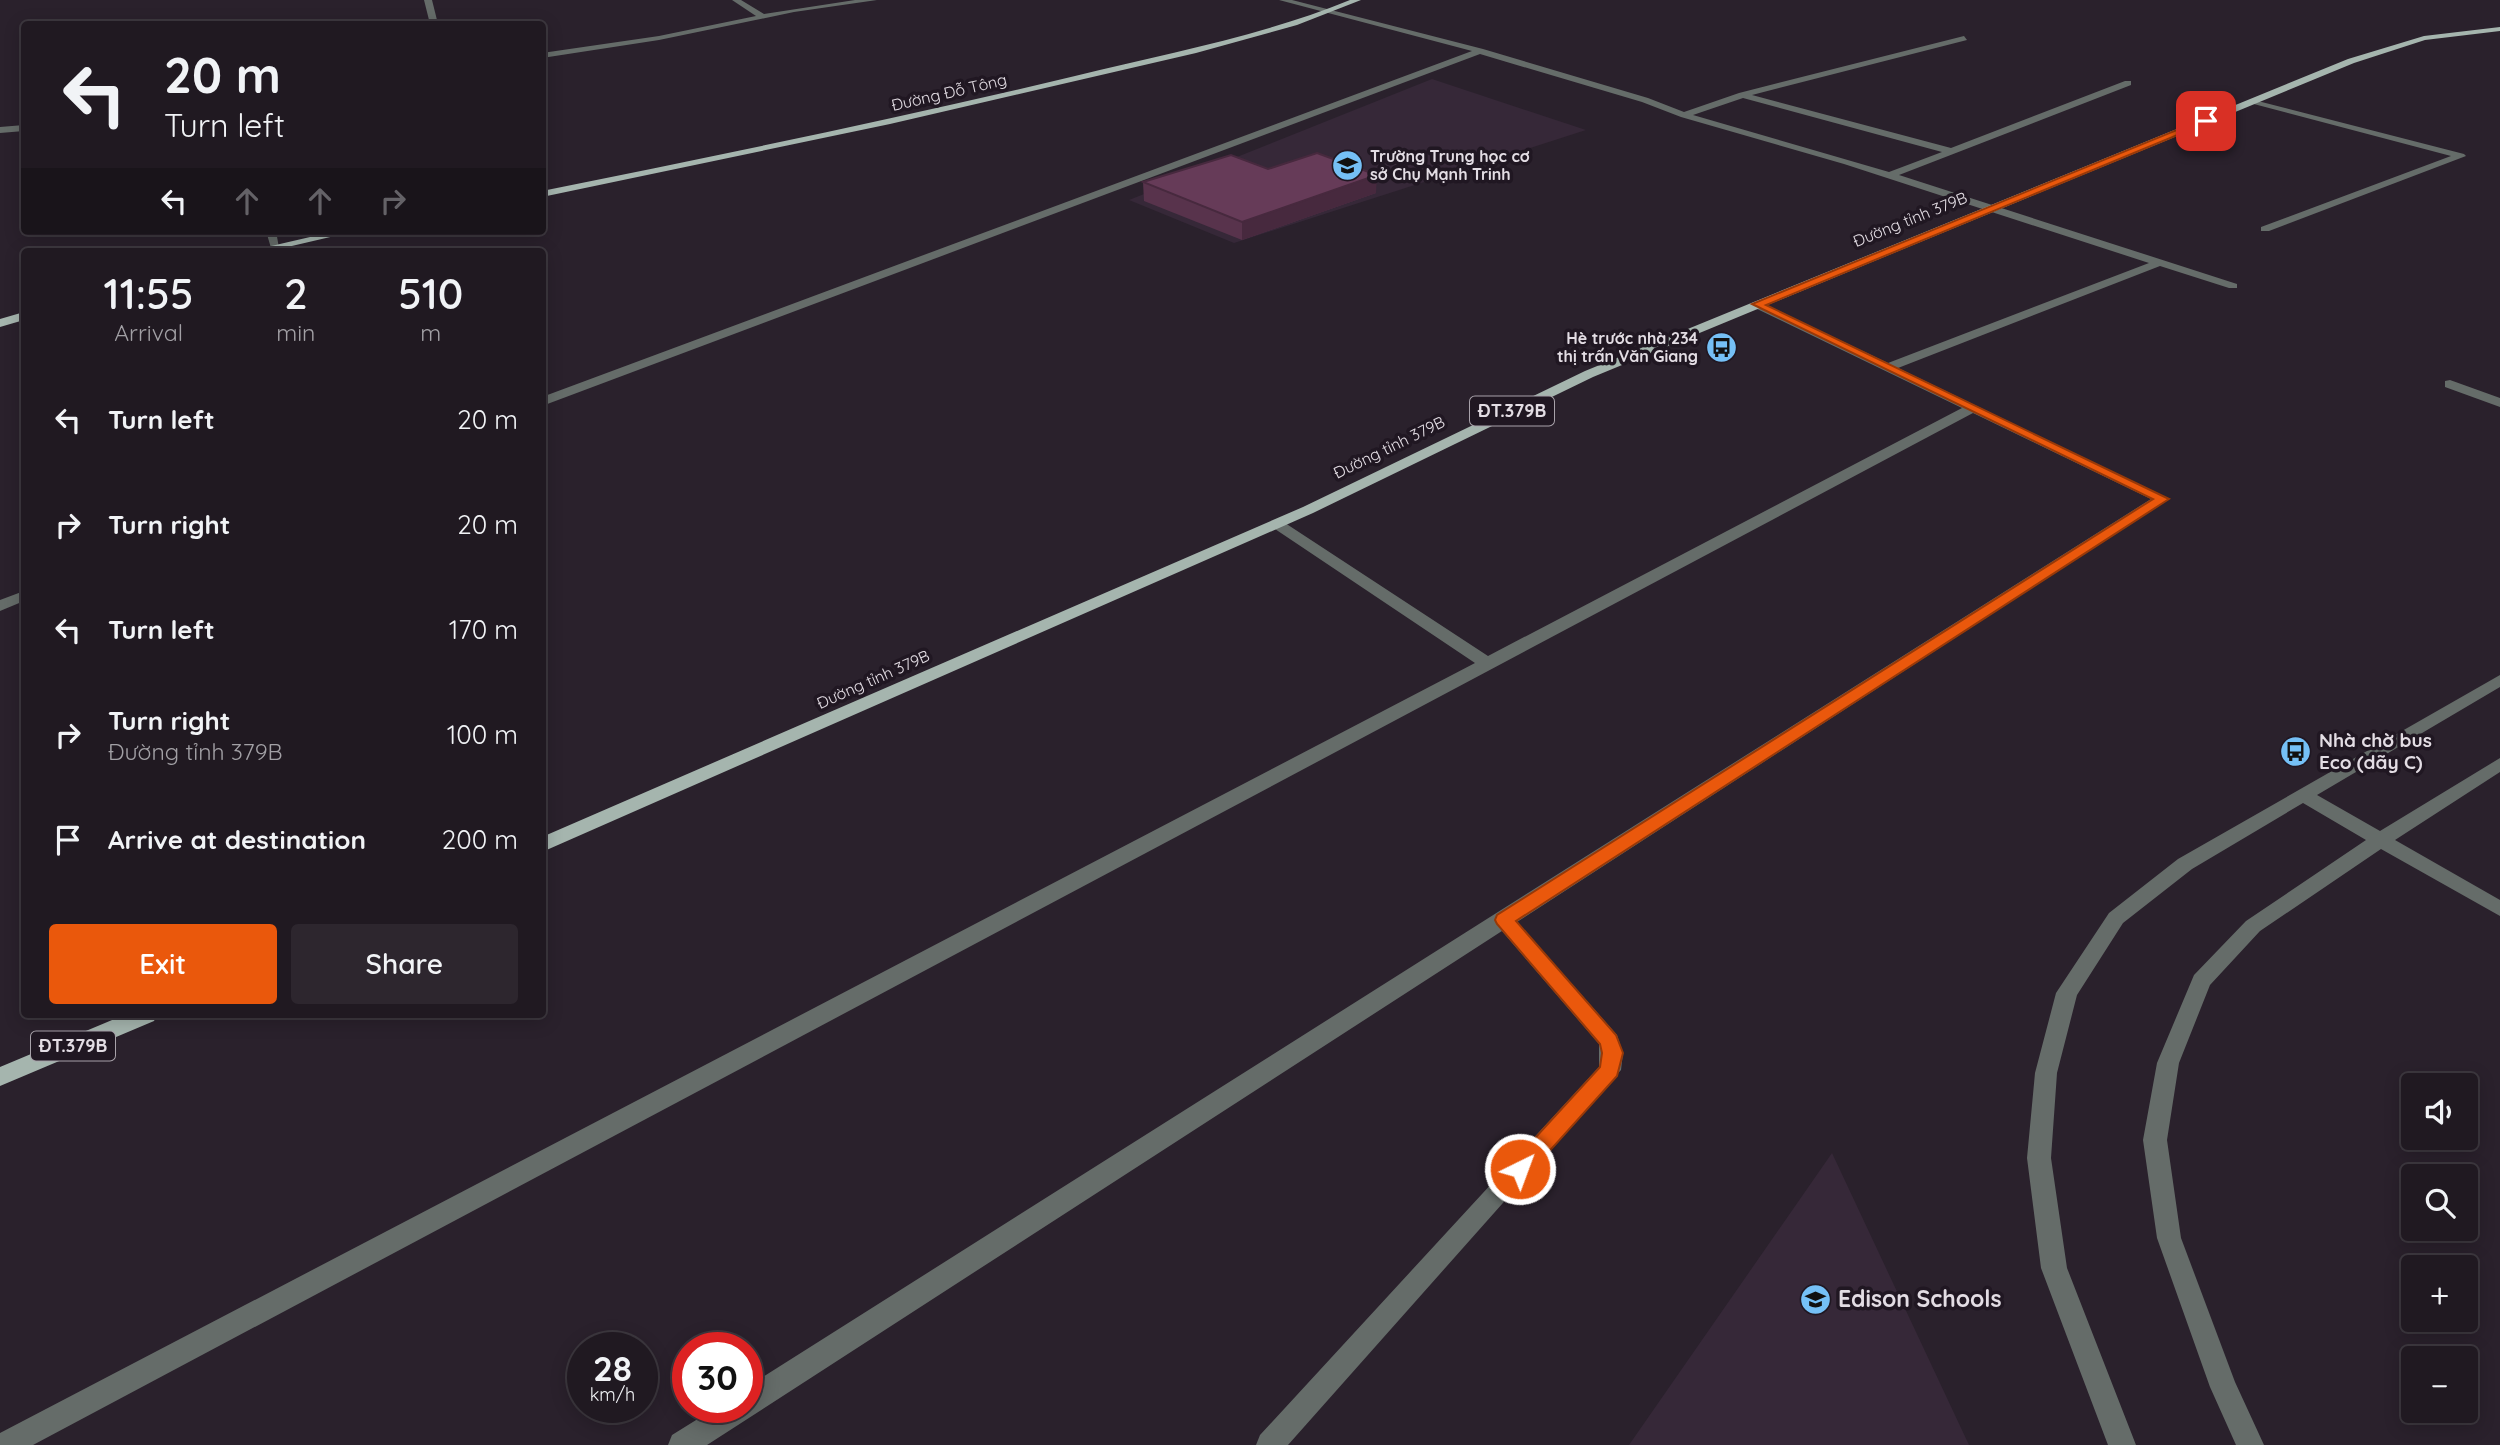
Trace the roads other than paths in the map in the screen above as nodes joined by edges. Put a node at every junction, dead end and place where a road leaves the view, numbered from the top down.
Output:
1 (428, 0) edge
2 (736, 0) edge
3 (873, 0) edge
4 (1283, 0) edge
5 (1357, 0) edge
6 (847, 2) edge
7 (1329, 13) junction
8 (764, 16) junction
9 (434, 21) edge
10 (2500, 29) edge
11 (1964, 37) dead end
12 (1480, 51) junction
13 (546, 55) edge
14 (2128, 83) dead end
15 (1742, 95) junction
16 (2253, 101) junction
17 (1684, 115) junction
18 (21, 128) edge
19 (0, 130) edge
20 (1951, 151) junction
21 (1888, 176) junction
22 (546, 193) edge
23 (1992, 209) junction
24 (2265, 229) dead end
25 (272, 235) edge
26 (331, 235) edge
27 (275, 246) junction
28 (267, 248) edge
29 (2161, 262) junction
30 (2234, 286) dead end
31 (1757, 304) junction
32 (21, 317) edge
33 (0, 323) edge
34 (1888, 367) junction
35 (2450, 384) dead end
36 (546, 401) edge
37 (2500, 403) edge
38 (1973, 408) junction
39 (1277, 524) junction
40 (21, 597) edge
41 (0, 606) edge
42 (1488, 664) junction
43 (2500, 680) edge
44 (2500, 764) edge
45 (2303, 795) junction
46 (2379, 840) junction
47 (546, 843) edge
48 (2500, 909) edge
49 (1504, 920) junction
50 (139, 1018) edge
51 (0, 1077) edge
52 (763, 1393) edge
53 (716, 1423) edge
54 (5, 1445) edge
55 (682, 1445) edge
56 (1270, 1445) edge
57 (2122, 1445) edge
58 (2250, 1445) edge

1 - 9 street
2 - 8 street
3 - 6 street
4 - 7 street
5 - 7 main road, Đường Đỗ Tông
6 - 8 street
7 - 12 street
7 - 22 main road, Đường Đỗ Tông
8 - 13 street
10 - 16 main road, Đường tỉnh 379B / ĐT.379B
11 - 15 street
12 - 17 street
12 - 36 street
14 - 20 street
15 - 17 street
15 - 20 street
16 - 23 main road, Đường tỉnh 379B / ĐT.379B
16 - 24 street
17 - 21 street
18 - 19 street
20 - 21 street
21 - 23 street
23 - 29 street
23 - 31 main road, Đường tỉnh 379B / ĐT.379B
25 - 27 street
26 - 27 main road
27 - 28 main road
29 - 30 street
29 - 34 street
31 - 34 street
31 - 39 main road, Đường tỉnh 379B / ĐT.379B
32 - 33 main road
34 - 38 street
35 - 37 street
38 - 42 street
38 - 49 street
39 - 42 street
39 - 47 main road, Đường tỉnh 379B / ĐT.379B
40 - 41 street
42 - 54 street
43 - 45 street
44 - 46 street
45 - 46 street
45 - 57 street
46 - 48 street
46 - 58 street
49 - 52 street
49 - 56 street
50 - 51 main road, ĐT.379B
53 - 55 street

